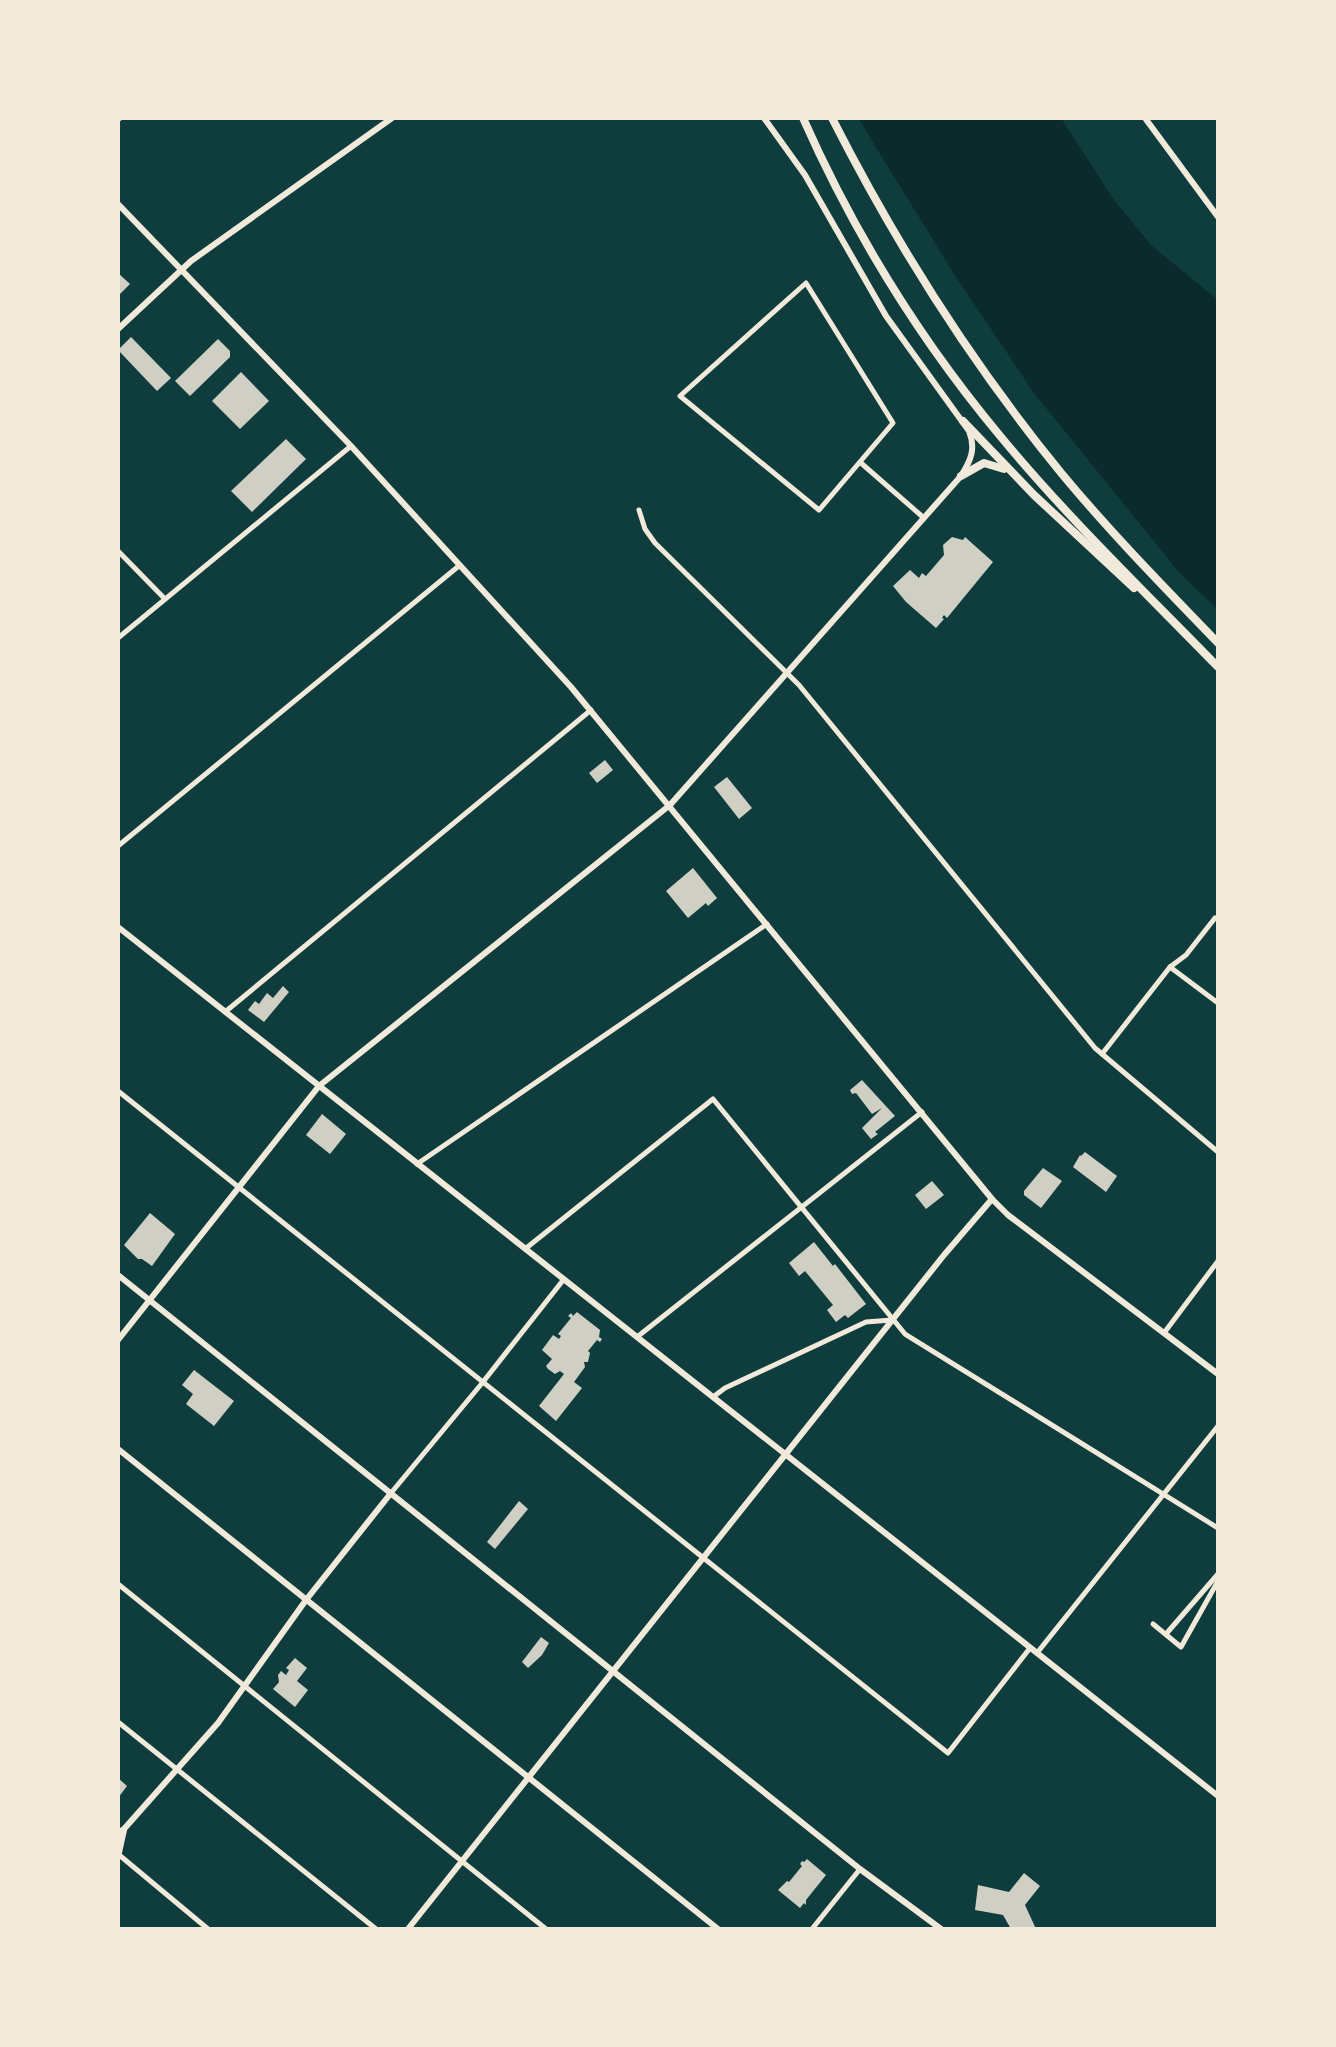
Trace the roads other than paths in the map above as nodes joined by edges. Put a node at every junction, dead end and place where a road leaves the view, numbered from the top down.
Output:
1 (392, 118) edge
2 (764, 118) edge
3 (803, 118) edge
4 (829, 118) edge
5 (1145, 118) edge
6 (118, 204) edge
7 (1218, 217) edge
8 (181, 269) junction
9 (118, 329) edge
10 (963, 421) junction
11 (351, 446) junction
12 (861, 463) junction
13 (1013, 475) junction
14 (961, 476) junction
15 (639, 510) dead end
16 (924, 518) junction
17 (118, 551) edge
18 (460, 565) junction
19 (165, 599) junction
20 (1178, 626) junction
21 (118, 638) edge
22 (1218, 642) edge
23 (1218, 667) edge
24 (788, 673) junction
25 (591, 710) junction
26 (670, 805) junction
27 (118, 846) edge
28 (1215, 918) dead end
29 (767, 924) junction
30 (118, 927) edge
31 (1170, 967) junction
32 (1218, 1003) edge
33 (225, 1012) junction
34 (1102, 1054) junction
35 (319, 1086) junction
36 (118, 1091) edge
37 (922, 1112) junction
38 (1218, 1152) edge
39 (417, 1164) junction
40 (240, 1188) junction
41 (992, 1199) junction
42 (803, 1208) junction
43 (525, 1249) junction
44 (1218, 1261) edge
45 (118, 1275) edge
46 (564, 1279) junction
47 (150, 1300) junction
48 (893, 1320) junction
49 (1164, 1333) junction
50 (637, 1337) junction
51 (118, 1340) edge
52 (1218, 1374) edge
53 (483, 1382) junction
54 (713, 1397) junction
55 (1218, 1426) edge
56 (118, 1449) edge
57 (786, 1454) junction
58 (391, 1493) junction
59 (1164, 1494) junction
60 (1218, 1528) edge
61 (704, 1558) junction
62 (1218, 1574) edge
63 (1218, 1581) edge
64 (118, 1584) edge
65 (306, 1600) junction
66 (1153, 1624) dead end
67 (1166, 1634) junction
68 (1030, 1648) junction
69 (1037, 1653) junction
70 (614, 1671) junction
71 (246, 1687) junction
72 (118, 1722) edge
73 (178, 1770) junction
74 (529, 1778) junction
75 (1218, 1796) edge
76 (121, 1831) edge
77 (118, 1856) edge
78 (462, 1861) junction
79 (860, 1869) junction
80 (208, 1929) edge
81 (376, 1929) edge
82 (408, 1929) edge
83 (546, 1929) edge
84 (718, 1929) edge
85 (812, 1929) edge
86 (941, 1929) edge

1 - 8 street
2 - 10 street
3 - 20 highway
4 - 22 highway
5 - 7 street
6 - 8 street
8 - 9 street
8 - 11 street
10 - 13 highway
10 - 14 street
11 - 18 street
11 - 19 street
12 - 12 street
12 - 16 street
13 - 14 highway
13 - 20 highway
14 - 16 street
15 - 24 street
16 - 24 street
17 - 19 street
18 - 25 street
18 - 27 street
19 - 21 street
20 - 23 highway
24 - 26 street
24 - 34 street
25 - 26 street
25 - 33 street
26 - 29 street
26 - 35 street
28 - 31 street
29 - 37 street
29 - 39 street
30 - 33 street
31 - 32 street
31 - 34 street
33 - 35 street
34 - 38 street
35 - 39 street
35 - 40 street
36 - 40 street
37 - 41 street
37 - 42 street
39 - 43 street
40 - 47 street
40 - 53 street
41 - 48 street
41 - 49 street
42 - 43 street
42 - 48 street
42 - 50 street
43 - 46 street
44 - 49 street
45 - 47 street
46 - 50 street
46 - 53 street
47 - 51 street
47 - 58 street
48 - 54 street
48 - 57 street
48 - 59 street
49 - 52 street
50 - 54 street
53 - 58 street
53 - 61 street
54 - 57 street
55 - 59 street
56 - 65 street
57 - 61 street
57 - 68 street
58 - 65 street
58 - 70 street
59 - 60 street
59 - 69 street
61 - 68 street
61 - 70 street
62 - 67 street
63 - 67 street
64 - 71 street
65 - 71 street
65 - 74 street
66 - 67 street
68 - 69 street
69 - 75 street
70 - 74 street
70 - 79 street
71 - 73 street
71 - 78 street
72 - 73 street
73 - 76 street
73 - 81 street
74 - 78 street
74 - 84 street
76 - 77 street
77 - 80 street
78 - 82 street
78 - 83 street
79 - 85 street
79 - 86 street

